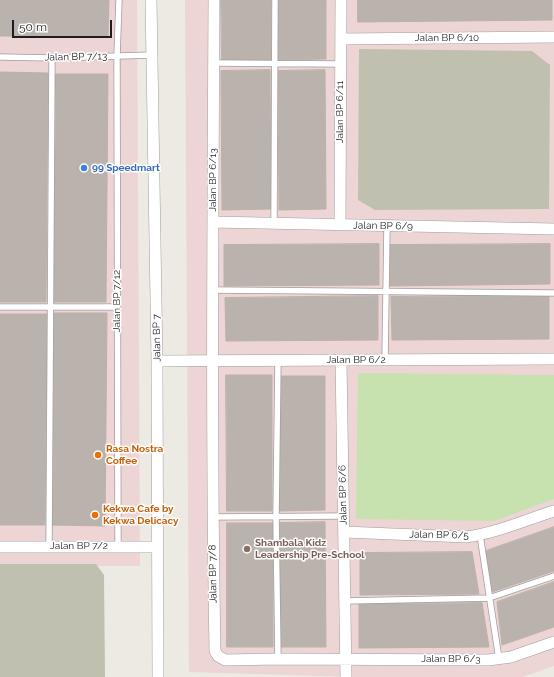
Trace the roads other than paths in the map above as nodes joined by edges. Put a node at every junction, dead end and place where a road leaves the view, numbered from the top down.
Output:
1 (119, 0) edge
2 (151, 0) edge
3 (214, 0) edge
4 (275, 0) edge
5 (341, 0) edge
6 (554, 37) edge
7 (341, 39) junction
8 (152, 55) junction
9 (117, 56) junction
10 (0, 57) edge
11 (52, 58) junction
12 (213, 63) junction
13 (275, 64) junction
14 (340, 64) junction
15 (213, 222) junction
16 (274, 223) junction
17 (340, 225) junction
18 (386, 226) junction
19 (554, 229) edge
20 (212, 290) junction
21 (386, 291) junction
22 (554, 293) edge
23 (0, 307) edge
24 (50, 307) junction
25 (117, 307) junction
26 (554, 359) edge
27 (278, 360) junction
28 (341, 360) junction
29 (385, 360) junction
30 (157, 361) junction
31 (212, 361) junction
32 (554, 510) edge
33 (212, 516) junction
34 (276, 516) junction
35 (343, 516) junction
36 (344, 532) junction
37 (480, 535) junction
38 (49, 546) junction
39 (118, 546) junction
40 (0, 547) edge
41 (157, 547) junction
42 (554, 576) edge
43 (489, 598) junction
44 (345, 601) junction
45 (554, 642) edge
46 (278, 659) junction
47 (346, 659) junction
48 (499, 659) junction
49 (158, 677) edge
50 (346, 677) edge

1 - 9 lane, Jalan BP 7/12
2 - 8 street, Jalan BP 7
3 - 12 street, Jalan BP 6/13
4 - 13 lane
5 - 7 street, Jalan BP 6/11
6 - 7 street, Jalan BP 6/10
7 - 14 street, Jalan BP 6/11
8 - 9 lane, Jalan BP 7/13
8 - 30 street, Jalan BP 7
9 - 11 lane, Jalan BP 7/13
9 - 25 lane, Jalan BP 7/12
10 - 11 lane, Jalan BP 7/13
11 - 24 lane
12 - 13 lane
12 - 15 street, Jalan BP 6/13
13 - 14 lane
13 - 16 lane
14 - 17 street, Jalan BP 6/11
15 - 16 street, Jalan BP 6/9
15 - 20 street, Jalan BP 6/13
16 - 17 street, Jalan BP 6/9
17 - 18 street, Jalan BP 6/9
18 - 19 street, Jalan BP 6/9
18 - 21 lane
20 - 21 lane
20 - 31 street, Jalan BP 6/13
21 - 22 lane
21 - 29 lane
23 - 24 lane
24 - 25 lane
24 - 38 lane
25 - 39 lane, Jalan BP 7/12
26 - 29 street, Jalan BP 6/2
27 - 28 street, Jalan BP 6/2
27 - 31 street, Jalan BP 6/2
27 - 34 lane
28 - 29 street, Jalan BP 6/2
28 - 35 street, Jalan BP 6/6
30 - 31 street, Jalan BP 6/2
30 - 41 street, Jalan BP 7
31 - 33 street, Jalan BP 7/8
32 - 37 street, Jalan BP 6/5
33 - 34 lane
33 - 46 street, Jalan BP 7/8
34 - 35 lane
34 - 46 lane
35 - 36 street, Jalan BP 6/6
36 - 37 street, Jalan BP 6/5
36 - 44 street, Jalan BP 6/6
37 - 43 lane
38 - 39 street, Jalan BP 7/2
38 - 40 street, Jalan BP 7/2
39 - 41 street, Jalan BP 7/2
41 - 49 street, Jalan BP 7
42 - 43 lane
43 - 44 lane
43 - 48 lane
44 - 47 street, Jalan BP 6/6
45 - 48 street, Jalan BP 6/3
46 - 47 street, Jalan BP 7/8
47 - 48 street, Jalan BP 6/3
47 - 50 street, Jalan BP 6/6

